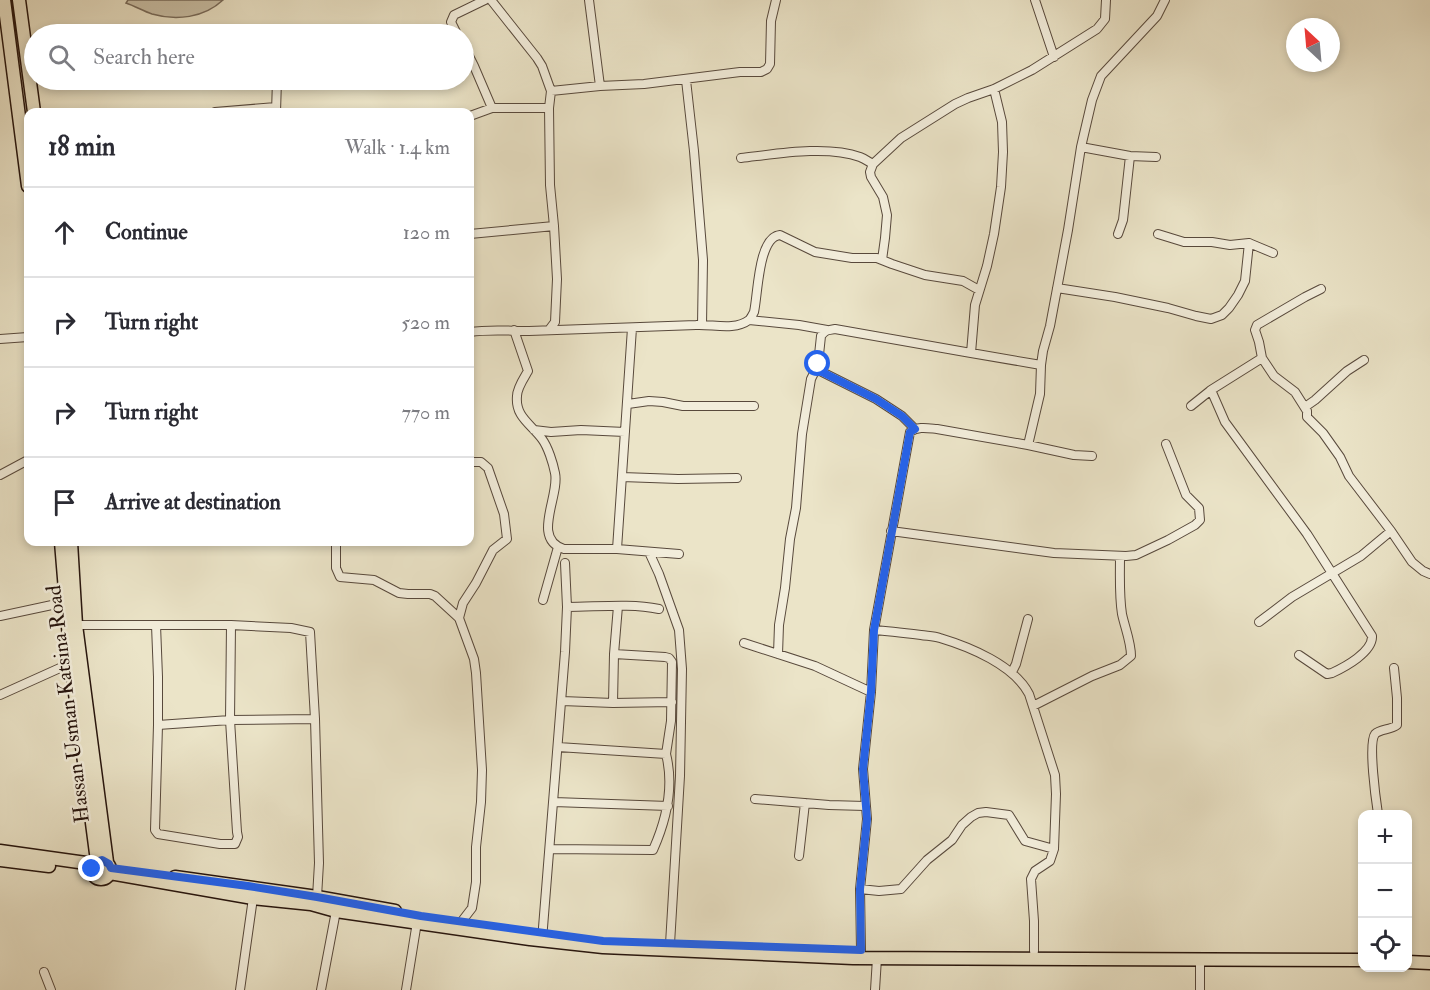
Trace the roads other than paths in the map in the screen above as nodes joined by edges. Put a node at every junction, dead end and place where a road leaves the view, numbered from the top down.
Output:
1 (4, 0) edge
2 (19, 0) edge
3 (485, 0) edge
4 (491, 0) edge
5 (589, 0) edge
6 (776, 0) edge
7 (1035, 0) edge
8 (1106, 0) edge
9 (1165, 0) edge
10 (452, 24) edge
11 (24, 37) edge
12 (1054, 57) junction
13 (474, 66) edge
14 (686, 80) junction
15 (600, 86) junction
16 (994, 89) junction
17 (31, 90) edge
18 (278, 90) edge
19 (551, 92) junction
20 (33, 108) edge
21 (276, 108) edge
22 (492, 108) junction
23 (549, 108) junction
24 (474, 115) edge
25 (1081, 147) junction
26 (24, 155) edge
27 (1130, 156) junction
28 (1156, 157) dead end
29 (741, 158) dead end
30 (873, 164) junction
31 (554, 226) junction
32 (474, 234) edge
33 (1118, 234) dead end
34 (1158, 234) dead end
35 (1249, 243) junction
36 (1273, 253) dead end
37 (882, 260) junction
38 (1057, 288) junction
39 (1321, 289) dead end
40 (979, 290) junction
41 (749, 320) junction
42 (702, 325) junction
43 (632, 328) junction
44 (514, 330) junction
45 (549, 330) junction
46 (827, 330) junction
47 (474, 331) edge
48 (24, 338) edge
49 (0, 339) edge
50 (971, 353) junction
51 (1262, 357) junction
52 (1364, 360) dead end
53 (1041, 365) junction
54 (820, 369) junction
55 (1211, 390) junction
56 (628, 404) junction
57 (754, 406) dead end
58 (1191, 406) dead end
59 (1305, 406) junction
60 (915, 429) junction
61 (534, 430) junction
62 (625, 432) junction
63 (1166, 444) dead end
64 (1028, 445) junction
65 (1092, 456) dead end
66 (24, 462) edge
67 (474, 462) edge
68 (0, 475) edge
69 (622, 477) junction
70 (736, 478) dead end
71 (891, 531) junction
72 (1391, 531) junction
73 (61, 546) edge
74 (71, 546) edge
75 (336, 546) edge
76 (558, 547) junction
77 (617, 549) junction
78 (649, 552) junction
79 (679, 554) dead end
80 (1120, 556) junction
81 (565, 563) dead end
82 (1333, 574) junction
83 (1430, 574) edge
84 (543, 600) dead end
85 (66, 602) junction
86 (618, 606) junction
87 (567, 607) junction
88 (659, 609) dead end
89 (0, 616) edge
90 (459, 618) junction
91 (1028, 619) dead end
92 (1259, 622) dead end
93 (76, 625) junction
94 (156, 625) junction
95 (231, 625) junction
96 (874, 630) junction
97 (744, 643) dead end
98 (614, 654) junction
99 (778, 654) junction
100 (1299, 655) dead end
101 (71, 663) junction
102 (1394, 668) dead end
103 (1012, 672) junction
104 (871, 692) junction
105 (0, 695) edge
106 (562, 701) junction
107 (672, 702) junction
108 (613, 703) junction
109 (1033, 706) junction
110 (315, 719) junction
111 (230, 720) junction
112 (158, 725) junction
113 (558, 747) junction
114 (666, 754) junction
115 (755, 799) dead end
116 (554, 802) junction
117 (805, 803) junction
118 (668, 806) junction
119 (866, 806) junction
120 (1378, 810) edge
121 (550, 849) junction
122 (1054, 849) junction
123 (0, 851) edge
124 (799, 856) dead end
125 (0, 860) edge
126 (102, 867) junction
127 (860, 889) junction
128 (317, 897) junction
129 (253, 898) junction
130 (336, 910) junction
131 (462, 921) junction
132 (417, 922) junction
133 (543, 937) junction
134 (670, 944) junction
135 (861, 950) junction
136 (1034, 951) junction
137 (1358, 954) edge
138 (1412, 956) edge
139 (877, 957) junction
140 (1430, 957) edge
141 (1200, 960) junction
142 (1358, 960) edge
143 (1412, 962) edge
144 (1430, 963) edge
145 (44, 972) dead end
146 (51, 990) edge
147 (240, 990) edge
148 (321, 990) edge
149 (406, 990) edge
150 (875, 990) edge
151 (1200, 990) edge

1 - 26 main road
2 - 11 main road
3 - 10 street
4 - 19 street
5 - 15 street
6 - 14 street
7 - 12 street
8 - 12 street
9 - 25 street
12 - 16 street
13 - 22 street
14 - 15 street
14 - 42 street
15 - 19 street
16 - 30 street
16 - 40 street
17 - 20 main road
18 - 21 street
19 - 23 street
22 - 23 street
22 - 24 street
23 - 31 street
25 - 27 street
25 - 38 street
27 - 28 street
27 - 33 street
29 - 30 street
30 - 37 street
31 - 32 street
31 - 45 street
34 - 35 street
35 - 36 street
35 - 38 street
37 - 40 street
37 - 41 street
38 - 53 street
39 - 51 street
40 - 50 street
41 - 42 street
41 - 46 street
42 - 43 street
43 - 45 street
43 - 56 street
44 - 45 street
44 - 47 street
44 - 61 street
46 - 50 street
46 - 54 street
48 - 49 street
50 - 53 street
51 - 55 street
51 - 59 street
52 - 59 street
53 - 64 street
54 - 60 street
54 - 99 street
55 - 58 street
55 - 82 street
56 - 57 street
56 - 62 street
59 - 72 street
60 - 64 street
60 - 71 street
61 - 62 street
61 - 76 street
62 - 69 street
63 - 80 street
64 - 65 street
66 - 68 street
67 - 90 street
69 - 70 street
69 - 77 street
71 - 80 street
71 - 96 street
72 - 82 street
72 - 83 street
73 - 85 main road, Hassan Usman Katsina Road
74 - 93 main road, Hassan Usman Katsina Road
75 - 90 street
76 - 77 street
76 - 84 street
77 - 78 street
78 - 79 street
78 - 134 street
80 - 109 street
81 - 87 street
82 - 92 street
82 - 100 street
85 - 89 street
85 - 101 main road, Hassan Usman Katsina Road
86 - 87 street
86 - 88 street
86 - 98 street
87 - 106 street
90 - 131 street
91 - 103 street
93 - 94 street
93 - 126 main road, Hassan Usman Katsina Road
94 - 95 street
94 - 112 street
95 - 110 street
95 - 111 street
96 - 103 street
96 - 104 street
97 - 99 street
98 - 107 street
98 - 108 street
99 - 104 street
101 - 105 street
101 - 126 main road, Hassan Usman Katsina Road
102 - 120 street
103 - 109 street
104 - 119 street
106 - 108 street
106 - 113 street
107 - 108 street
107 - 114 street
109 - 122 street
110 - 111 street
110 - 128 street
111 - 112 street
111 - 112 street
113 - 114 street
113 - 116 street
114 - 118 street
115 - 117 street
116 - 118 street
116 - 121 street
117 - 119 street
117 - 124 street
118 - 121 street
119 - 127 street
121 - 133 street
122 - 127 street
122 - 136 street
123 - 126 main road
125 - 126 main road
126 - 128 main road
126 - 129 main road
127 - 135 street
128 - 131 main road
129 - 130 main road
129 - 147 street
130 - 132 main road
130 - 148 street
131 - 133 main road
132 - 133 main road
132 - 149 street
133 - 134 main road
133 - 139 main road
134 - 135 main road
135 - 136 main road
136 - 137 main road
138 - 140 main road
139 - 141 main road
139 - 150 street
141 - 142 main road
141 - 151 street
143 - 144 main road
145 - 146 street

